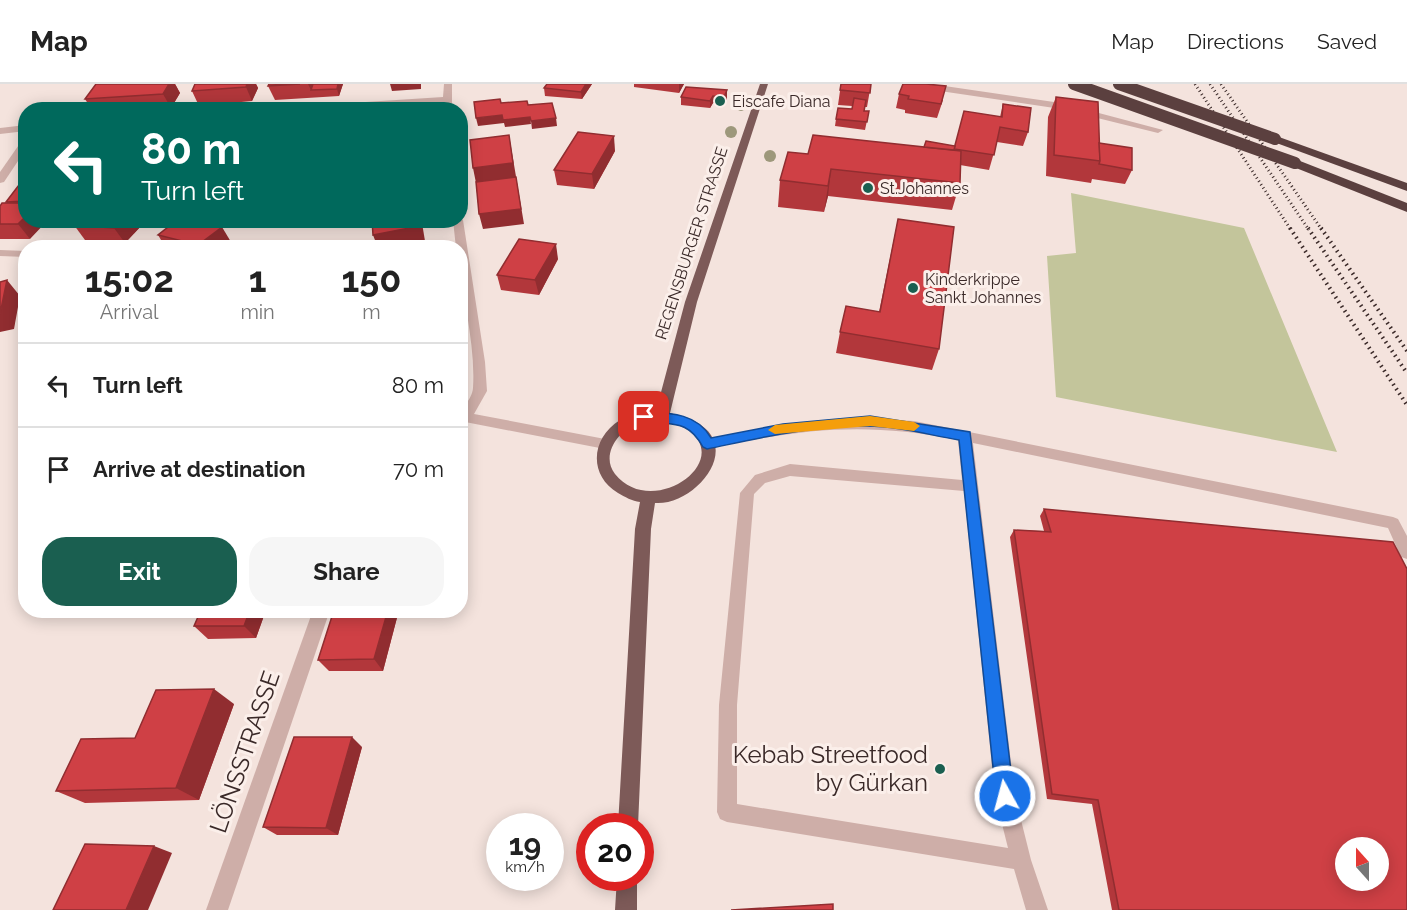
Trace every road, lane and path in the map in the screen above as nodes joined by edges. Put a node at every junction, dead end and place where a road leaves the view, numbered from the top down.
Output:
1 (448, 84) edge
2 (764, 84) edge
3 (913, 84) edge
4 (1074, 84) edge
5 (1119, 84) edge
6 (447, 102) edge
7 (18, 129) edge
8 (0, 130) edge
9 (1158, 130) dead end
10 (18, 153) edge
11 (0, 180) edge
12 (1407, 188) edge
13 (1407, 208) edge
14 (0, 253) edge
15 (18, 254) edge
16 (468, 288) edge
17 (468, 410) edge
18 (662, 416) junction
19 (468, 418) edge
20 (965, 436) junction
21 (605, 444) junction
22 (707, 444) junction
23 (969, 486) junction
24 (648, 497) junction
25 (1407, 552) edge
26 (319, 618) edge
27 (629, 813) edge
28 (1021, 860) junction
29 (627, 891) edge
30 (217, 910) edge
31 (626, 910) edge
32 (1037, 910) edge

1 - 6 street
2 - 18 main road, REGENSBURGER STRASSE
3 - 9 street
4 - 13 highway, bridge
5 - 12 highway, bridge
7 - 8 street
10 - 11 street
14 - 15 street
16 - 17 street
18 - 21 main road
18 - 22 main road
19 - 21 street
20 - 22 street
20 - 23 street
20 - 25 street
21 - 24 main road
22 - 24 main road
23 - 28 street
23 - 28 street
24 - 27 main road
26 - 30 street, LÖNSSTRASSE
28 - 32 street
29 - 31 main road

